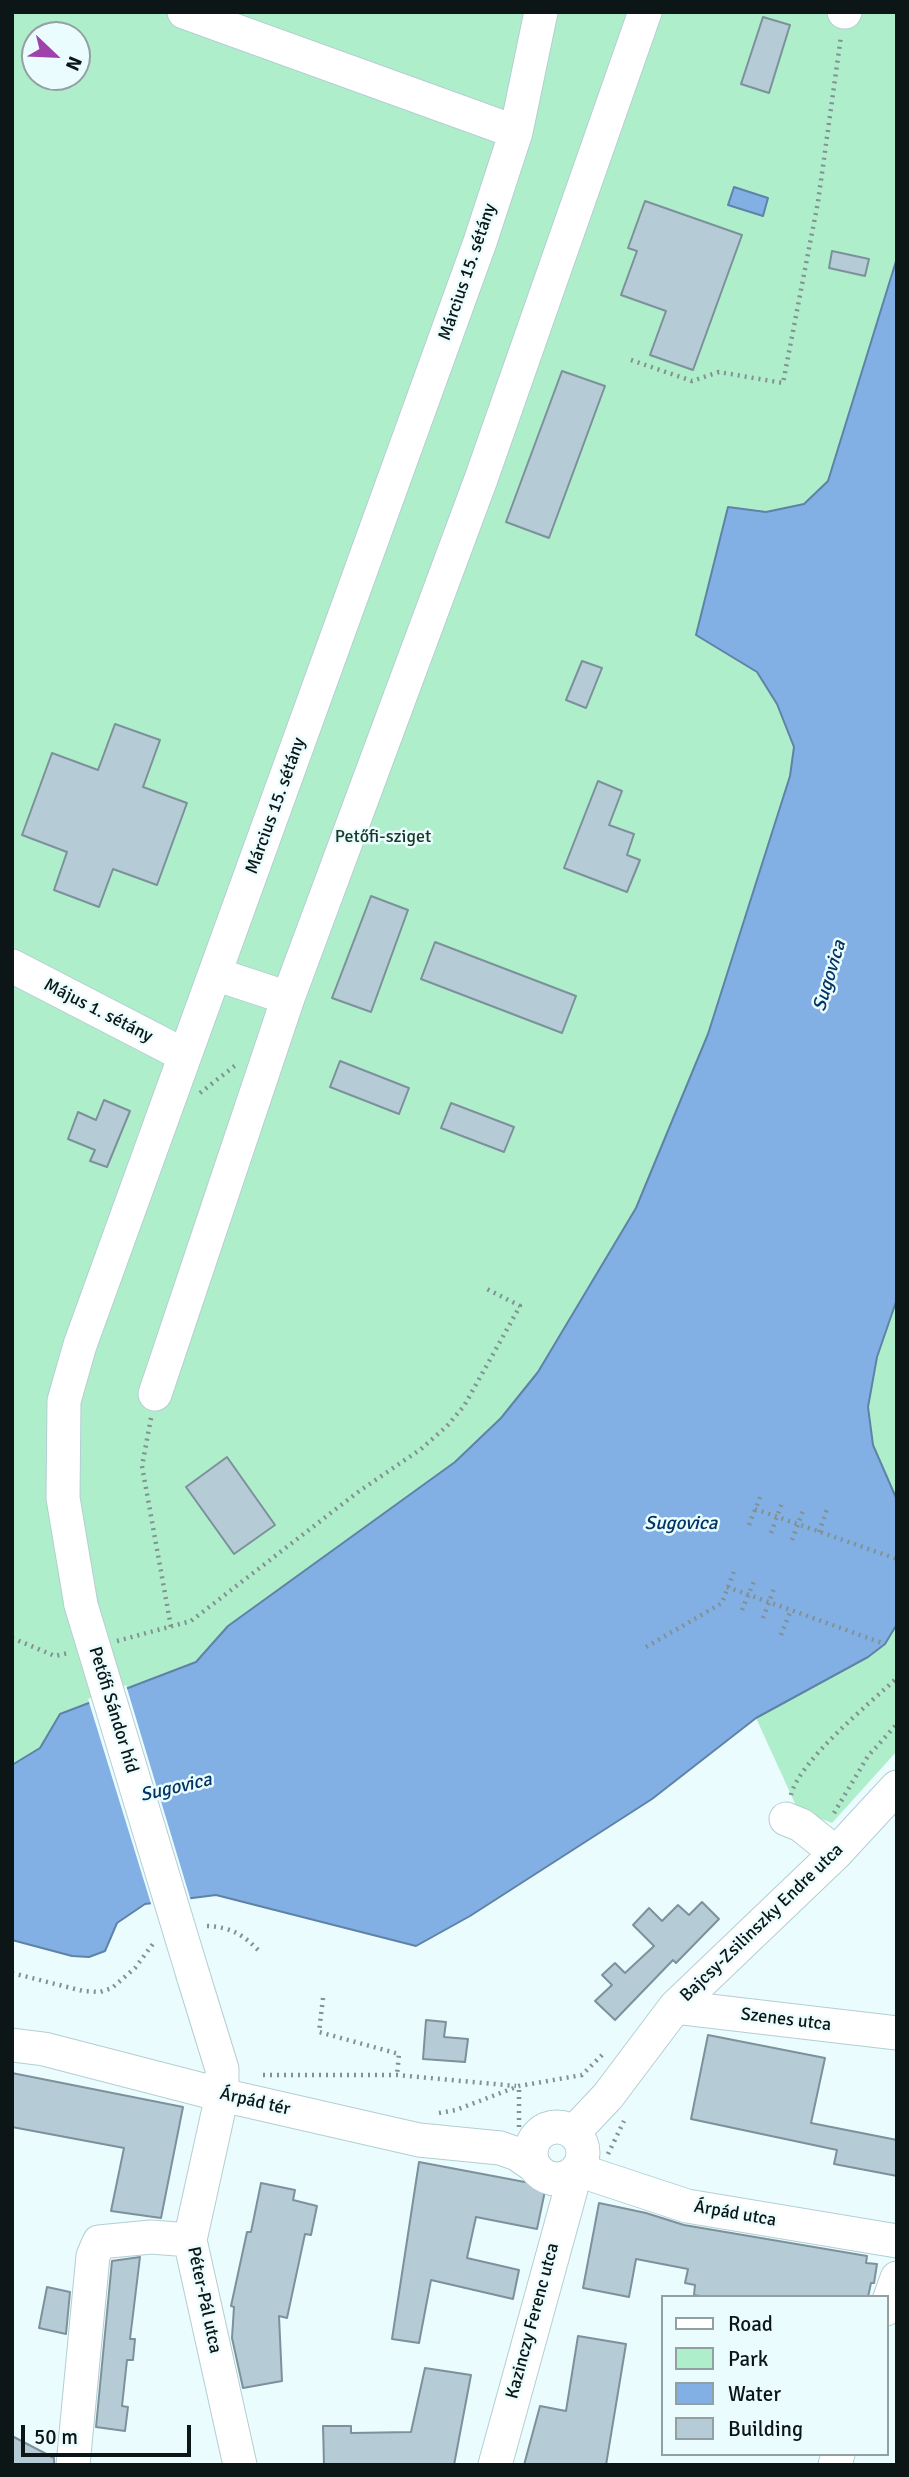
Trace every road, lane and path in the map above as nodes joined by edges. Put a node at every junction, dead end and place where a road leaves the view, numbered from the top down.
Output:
1 (184, 12) edge
2 (541, 12) edge
3 (645, 12) edge
4 (844, 12) edge
5 (516, 132) junction
6 (631, 360) dead end
7 (12, 966) edge
8 (215, 975) junction
9 (288, 998) junction
10 (184, 1055) junction
11 (246, 1057) dead end
12 (191, 1101) dead end
13 (486, 1289) dead end
14 (155, 1394) joint
15 (761, 1494) dead end
16 (783, 1500) dead end
17 (803, 1508) dead end
18 (827, 1508) dead end
19 (755, 1509) junction
20 (776, 1517) junction
21 (798, 1524) junction
22 (749, 1525) dead end
23 (819, 1532) junction
24 (771, 1533) dead end
25 (792, 1540) dead end
26 (897, 1559) edge
27 (734, 1571) dead end
28 (754, 1581) dead end
29 (775, 1586) dead end
30 (727, 1587) junction
31 (748, 1595) junction
32 (769, 1602) junction
33 (81, 1605) joint
34 (742, 1610) dead end
35 (792, 1610) junction
36 (762, 1618) dead end
37 (171, 1627) junction
38 (781, 1635) dead end
39 (12, 1638) edge
40 (106, 1644) dead end
41 (885, 1644) dead end
42 (646, 1647) dead end
43 (81, 1650) dead end
44 (897, 1678) edge
45 (897, 1724) edge
46 (897, 1787) edge
47 (841, 1797) dead end
48 (786, 1819) joint
49 (836, 1853) junction
50 (203, 1926) dead end
51 (167, 1937) dead end
52 (260, 1952) dead end
53 (12, 1973) edge
54 (323, 1998) dead end
55 (675, 2007) junction
56 (897, 2033) edge
57 (12, 2045) edge
58 (252, 2074) dead end
59 (582, 2074) dead end
60 (397, 2075) junction
61 (222, 2095) junction
62 (549, 2141) junction
63 (573, 2173) junction
64 (190, 2240) junction
65 (897, 2241) edge
66 (897, 2278) edge
67 (888, 2303) edge
68 (74, 2465) edge
69 (240, 2465) edge
70 (495, 2465) edge

1 - 5 street
2 - 5 street, Március 15. sétány
3 - 9 street
4 - 6 path
5 - 8 street, Március 15. sétány
7 - 10 street, Május 1. sétány
8 - 9 street
8 - 10 street, Március 15. sétány
9 - 14 street
10 - 33 street, Március 15. sétány
11 - 12 path
13 - 37 path
14 - 37 path
15 - 19 path
16 - 20 path
17 - 21 path
18 - 23 path
19 - 20 path
19 - 22 path
20 - 21 path
20 - 24 path
21 - 23 path
21 - 25 path
23 - 26 path
27 - 30 path
28 - 31 path
29 - 32 path
30 - 31 path
30 - 42 path
31 - 32 path
31 - 34 path
32 - 35 path
32 - 36 path
33 - 61 street, Petőfi Sándor híd, bridge
35 - 38 path
35 - 41 path
37 - 40 path
39 - 43 path
44 - 48 path
45 - 47 path
46 - 49 street, Bajcsy-Zsilinszky Endre utca
48 - 49 street
49 - 55 street, Bajcsy-Zsilinszky Endre utca
50 - 52 path
51 - 53 path
54 - 60 path
55 - 56 street, Szenes utca
55 - 62 street, Bajcsy-Zsilinszky Endre utca
57 - 61 street, Árpád tér
58 - 60 path
59 - 60 path
61 - 62 street, Árpád tér
61 - 64 street, Péter-Pál utca
62 - 63 street
62 - 63 street
63 - 65 street, Árpád utca
63 - 70 street, Kazinczy Ferenc utca
64 - 68 street
64 - 69 street, Péter-Pál utca
66 - 67 street

